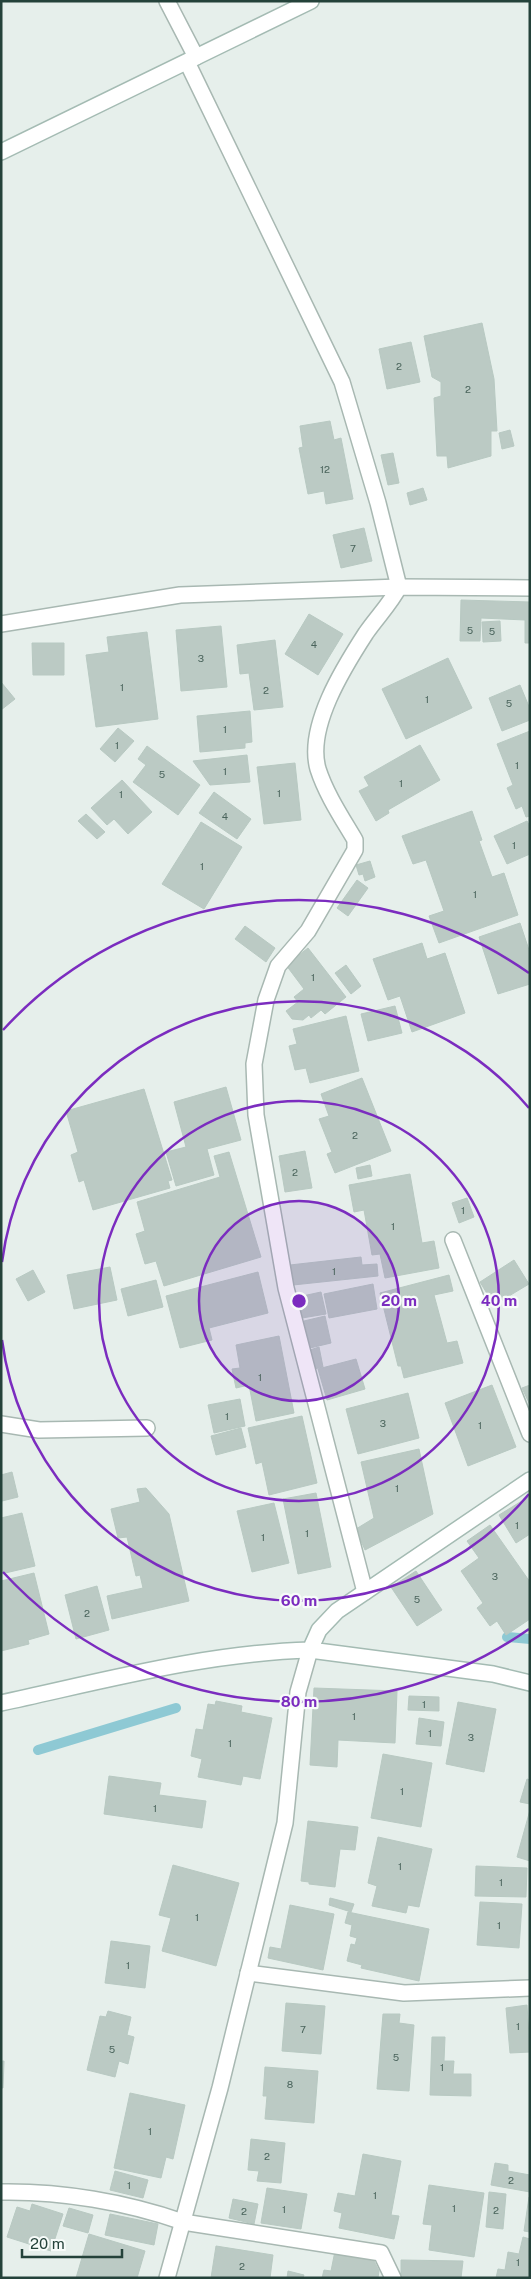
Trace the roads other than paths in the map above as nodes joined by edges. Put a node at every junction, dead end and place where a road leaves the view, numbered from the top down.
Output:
1 (167, 1) edge
2 (312, 1) edge
3 (192, 60) junction
4 (1, 152) edge
5 (399, 586) junction
6 (530, 588) edge
7 (1, 624) edge
8 (453, 1240) dead end
9 (1, 1424) edge
10 (147, 1428) dead end
11 (530, 1434) edge
12 (530, 1480) edge
13 (365, 1592) junction
14 (310, 1650) junction
15 (530, 1683) edge
16 (1, 1703) edge
17 (248, 1973) junction
18 (530, 1988) edge
19 (1, 2192) edge
20 (183, 2222) junction
21 (166, 2278) edge
22 (393, 2278) edge

1 - 3 street
2 - 3 street
3 - 4 street
3 - 5 street
5 - 6 street
5 - 7 street
5 - 13 street
8 - 11 street
9 - 10 street
12 - 13 street
13 - 14 street
14 - 15 street
14 - 16 street
14 - 17 street
17 - 18 street
17 - 20 street
19 - 20 street
20 - 21 street
20 - 22 street

